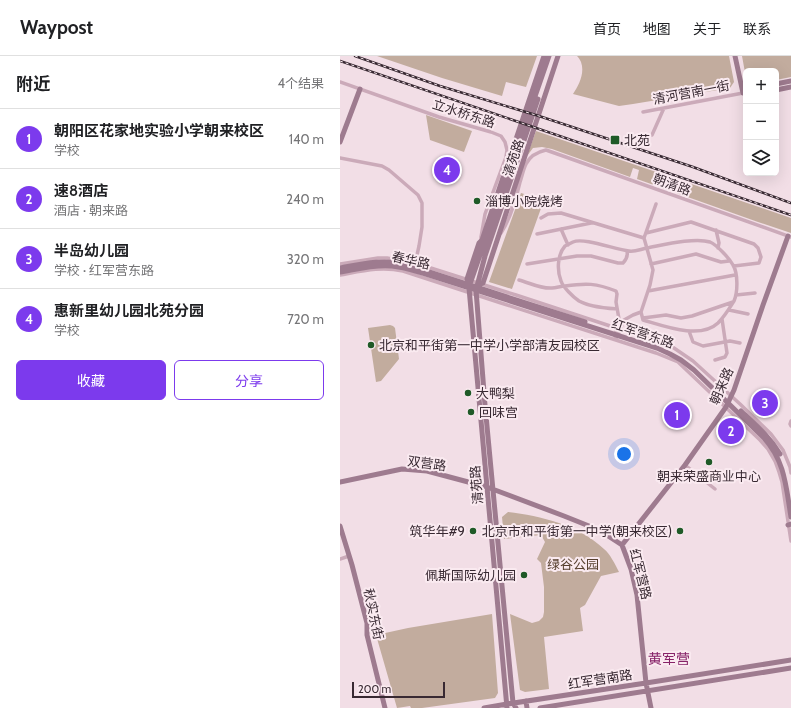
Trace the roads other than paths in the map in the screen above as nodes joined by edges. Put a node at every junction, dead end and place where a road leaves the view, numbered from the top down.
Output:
1 (544, 56) edge
2 (549, 56) edge
3 (552, 56) edge
4 (558, 56) edge
5 (735, 56) edge
6 (791, 81) edge
7 (340, 82) edge
8 (779, 83) edge
9 (743, 86) edge
10 (791, 87) edge
11 (360, 89) junction
12 (779, 89) edge
13 (743, 93) edge
14 (664, 108) junction
15 (643, 112) dead end
16 (652, 135) dead end
17 (340, 142) edge
18 (340, 158) edge
19 (656, 204) dead end
20 (541, 218) dead end
21 (592, 223) junction
22 (561, 229) junction
23 (716, 230) junction
24 (646, 233) junction
25 (537, 234) dead end
26 (790, 236) edge
27 (644, 238) junction
28 (482, 240) junction
29 (497, 240) junction
30 (568, 245) junction
31 (646, 248) junction
32 (718, 248) junction
33 (482, 250) junction
34 (627, 251) junction
35 (485, 256) junction
36 (559, 259) junction
37 (729, 261) junction
38 (340, 264) edge
39 (527, 264) dead end
40 (651, 264) junction
41 (414, 265) junction
42 (734, 266) junction
43 (340, 268) edge
44 (340, 273) edge
45 (735, 275) junction
46 (519, 280) dead end
47 (469, 285) junction
48 (564, 286) junction
49 (477, 288) junction
50 (648, 291) junction
51 (755, 293) dead end
52 (736, 295) junction
53 (733, 302) junction
54 (617, 309) junction
55 (729, 310) junction
56 (641, 312) junction
57 (748, 314) dead end
58 (618, 315) junction
59 (628, 318) junction
60 (643, 318) junction
61 (722, 319) junction
62 (690, 332) junction
63 (617, 333) junction
64 (725, 342) junction
65 (740, 343) dead end
66 (715, 360) dead end
67 (729, 402) junction
68 (791, 421) edge
69 (791, 426) edge
70 (685, 465) junction
71 (791, 473) edge
72 (340, 482) edge
73 (487, 487) junction
74 (715, 489) dead end
75 (494, 490) junction
76 (791, 496) edge
77 (791, 517) edge
78 (790, 524) edge
79 (340, 526) edge
80 (791, 541) edge
81 (622, 545) junction
82 (349, 556) junction
83 (340, 559) edge
84 (791, 660) edge
85 (791, 668) edge
86 (663, 681) junction
87 (646, 683) junction
88 (633, 685) junction
89 (664, 688) junction
90 (648, 691) junction
91 (634, 693) junction
92 (526, 701) junction
93 (513, 703) junction
94 (507, 706) edge
95 (494, 707) edge
96 (385, 708) edge
97 (484, 708) edge
98 (516, 708) edge
99 (527, 708) edge
100 (540, 708) edge
101 (651, 708) edge

1 - 28 street, 清苑路
2 - 33 street, 清苑路
3 - 35 street, 清苑路
4 - 29 street, 清苑路
5 - 9 street
6 - 8 street
7 - 11 street, 立水桥东路
10 - 12 street
11 - 17 street
11 - 28 street, 立水桥东路
13 - 14 street, 清河营南一街
14 - 15 street, 清河营南一街
14 - 16 street
18 - 41 street
19 - 24 street
20 - 21 street
21 - 22 street
21 - 27 street
22 - 25 street
22 - 30 street
23 - 24 street
23 - 32 street
23 - 42 street
24 - 27 street
26 - 29 street, 朝清路
26 - 67 street, 朝来路
27 - 31 street
28 - 33 street
28 - 47 street, 清苑路
29 - 35 street
29 - 49 street, 清苑路
30 - 34 street
30 - 36 street
31 - 32 street
31 - 34 street
31 - 40 street
32 - 37 street
33 - 47 street, 清苑路
34 - 36 street
35 - 49 street, 清苑路
36 - 39 street
36 - 48 street
37 - 40 street
37 - 42 street
38 - 41 street
40 - 50 street
41 - 43 street, 春华路
41 - 47 street, 春华路
42 - 45 street
44 - 47 street, 春华路
45 - 50 street
45 - 52 street
46 - 48 street
47 - 49 street, 红军营东路
47 - 49 street
47 - 73 street, 清苑路
48 - 54 street
48 - 54 street
49 - 63 street, 红军营东路
49 - 63 street
49 - 75 street, 清苑路
50 - 56 street
51 - 52 street
52 - 53 street
53 - 55 street
53 - 60 street
54 - 58 street
55 - 57 street
55 - 61 street
56 - 59 street
56 - 60 street
58 - 59 street
58 - 63 street
59 - 63 street
60 - 62 street
61 - 62 street
61 - 64 street
62 - 64 street
63 - 67 street
63 - 67 street, 红军营东路
64 - 65 street
64 - 66 street
67 - 70 street, 朝来路
67 - 71 street
67 - 76 street, 红军营东路
67 - 77 street, 红军营东路
67 - 78 street
68 - 69 street
70 - 74 street
70 - 81 street, 朝来路
72 - 73 street, 双营路
73 - 75 street, 红军营路
73 - 94 street, 清苑路
75 - 81 street, 红军营路
75 - 93 street, 清苑路
78 - 80 street
79 - 82 street, 秋实东街
81 - 87 street, 红军营路
82 - 83 street
82 - 96 street, 秋实东街
84 - 86 street, 红军营南路
85 - 89 street, 红军营南路
86 - 87 street, 红军营南路
86 - 89 street
87 - 88 street, 红军营南路
87 - 90 street, 红军营路
88 - 91 street
88 - 92 street, 红军营南路
89 - 90 street, 红军营南路
90 - 91 street, 红军营南路
90 - 101 street, 红军营路
91 - 100 street, 红军营南路
92 - 93 street, 红军营南路
92 - 99 street
93 - 94 street, 红军营南路
93 - 98 street, 清苑路
94 - 95 street, 红军营南路
95 - 97 street, 红军营南路

